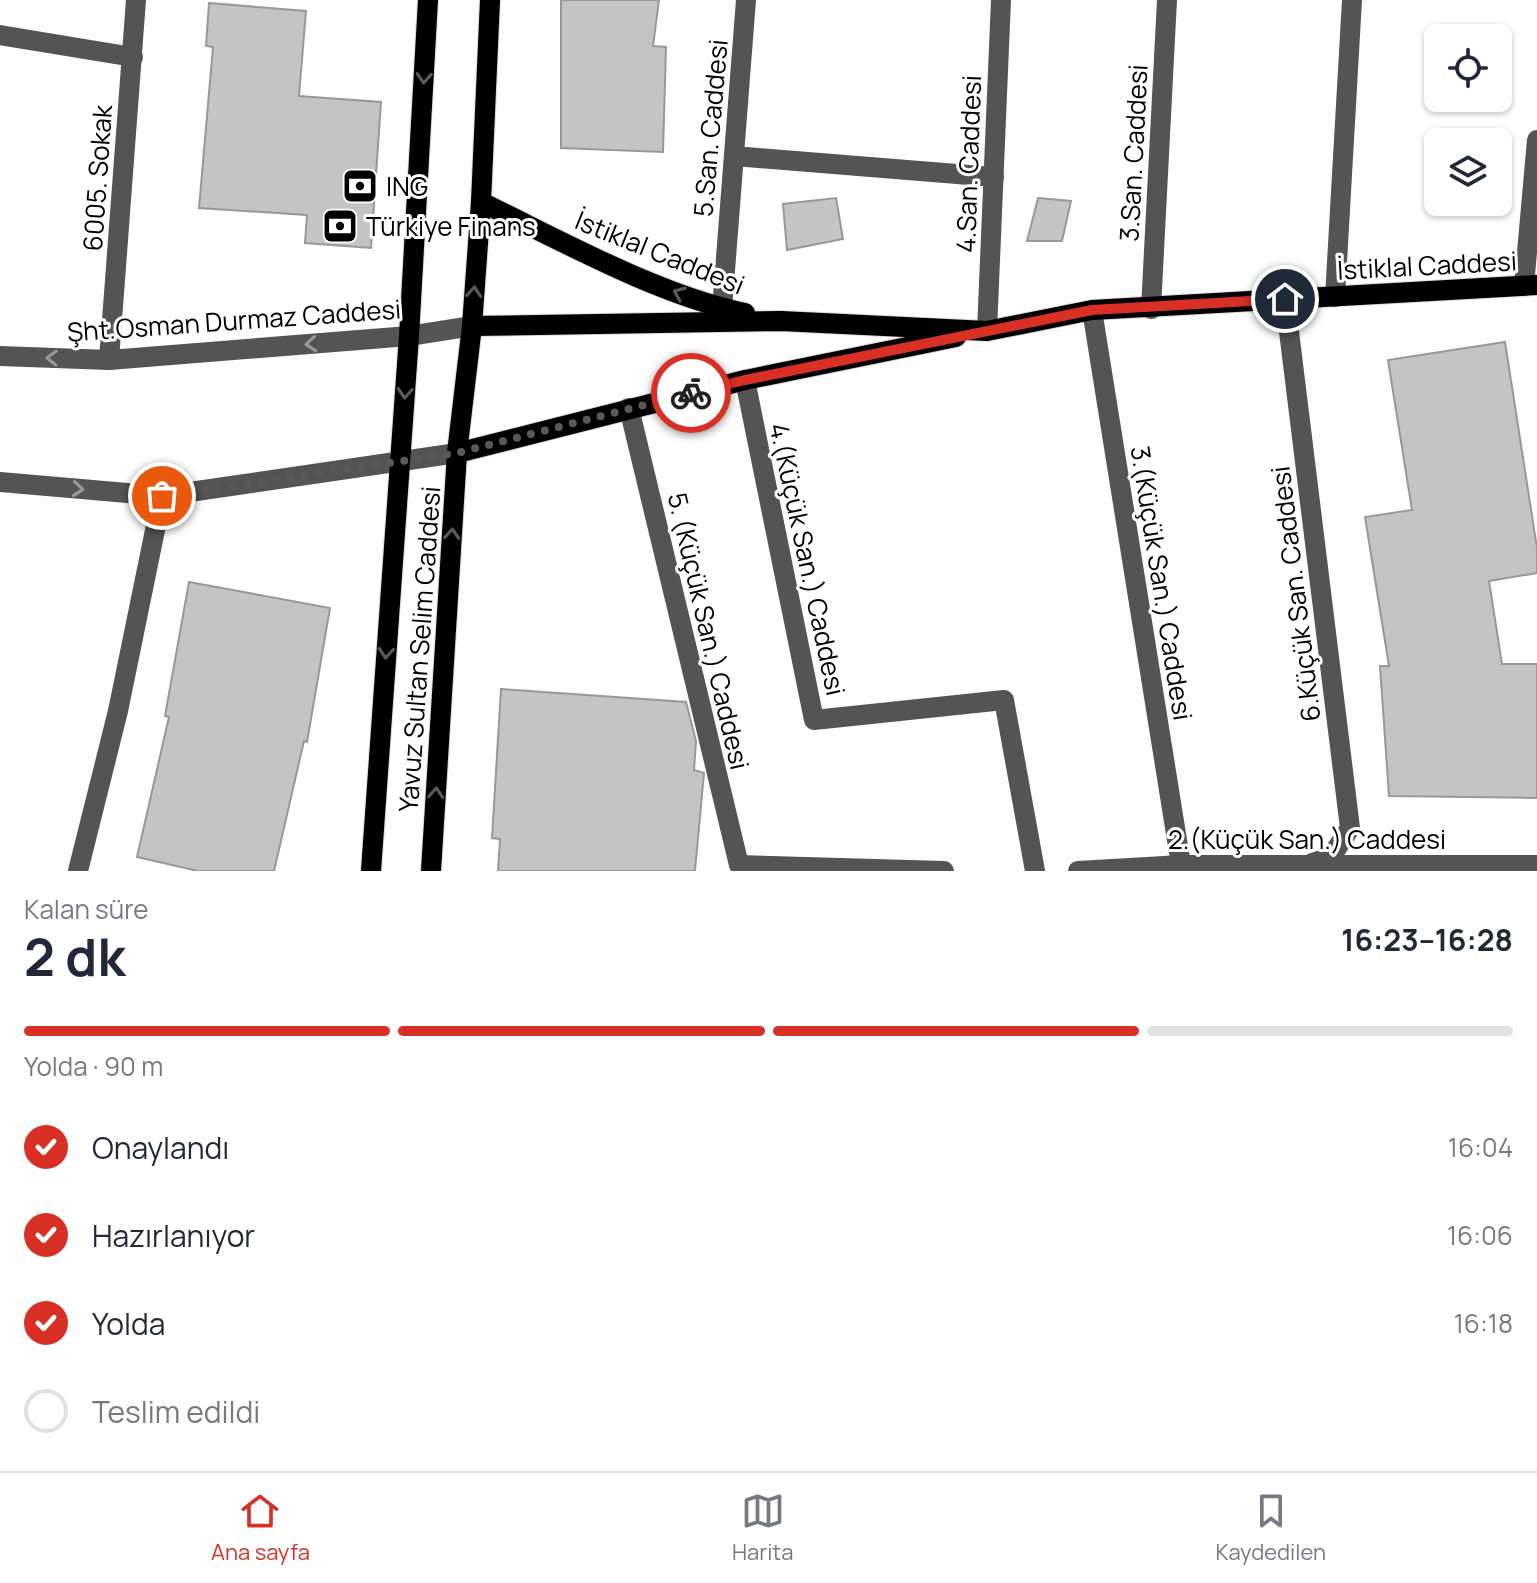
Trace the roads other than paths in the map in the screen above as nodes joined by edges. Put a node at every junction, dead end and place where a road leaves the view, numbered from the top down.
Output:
1 (136, 0) edge
2 (428, 0) edge
3 (490, 0) edge
4 (746, 0) edge
5 (1001, 0) edge
6 (1167, 0) edge
7 (1352, 0) edge
8 (0, 35) edge
9 (133, 57) junction
10 (1537, 140) edge
11 (734, 156) junction
12 (994, 177) junction
13 (481, 202) junction
14 (1530, 286) edge
15 (1335, 297) junction
16 (1285, 299) junction
17 (722, 309) junction
18 (1151, 309) junction
19 (1092, 310) junction
20 (781, 321) junction
21 (472, 326) junction
22 (987, 331) junction
23 (409, 336) junction
24 (0, 356) edge
25 (109, 360) junction
26 (745, 380) junction
27 (629, 408) junction
28 (457, 453) junction
29 (399, 463) junction
30 (0, 482) edge
31 (162, 496) junction
32 (1312, 863) junction
33 (1181, 865) junction
34 (1537, 865) edge
35 (78, 871) edge
36 (371, 871) edge
37 (431, 871) edge
38 (944, 871) edge
39 (1035, 871) edge
40 (1078, 871) edge

1 - 9 street, 6005. Sokak
2 -> 23 main road, Yavuz Sultan Selim Caddesi
3 - 13 main road, Yavuz Sultan Selim Caddesi
4 - 11 street, 5.San. Caddesi
5 - 12 street, 4.San. Caddesi
6 - 18 street, 3.San. Caddesi
7 - 15 street
8 - 9 street
9 - 25 street, 6005. Sokak
10 - 14 street
11 - 12 street
11 - 17 street, 5.San. Caddesi
12 - 22 street, 4.San. Caddesi
17 -> 13 main road, İstiklal Caddesi
21 -> 13 main road, Yavuz Sultan Selim Caddesi
14 - 15 main road, İstiklal Caddesi
15 - 16 main road, İstiklal Caddesi
16 - 18 main road, İstiklal Caddesi
16 - 32 street, 6.Küçük San. Caddesi
17 - 20 main road, İstiklal Caddesi
18 - 19 main road, İstiklal Caddesi
19 - 22 main road, İstiklal Caddesi
19 - 33 street, 3.(Küçük San.) Caddesi
20 - 21 main road, İstiklal Caddesi
20 - 22 main road, İstiklal Caddesi
21 - 23 street, Şht.Osman Durmaz Caddesi
21 - 28 main road, Yavuz Sultan Selim Caddesi
22 - 26 main road, İstiklal Caddesi
23 -> 25 street, Şht.Osman Durmaz Caddesi
23 -> 29 main road, Yavuz Sultan Selim Caddesi
25 -> 24 street, Şht.Osman Durmaz Caddesi
26 - 27 main road, İstiklal Caddesi
26 - 39 street, 4.(Küçük San.) Caddesi
27 - 28 main road, İstiklal Caddesi
27 - 38 street, 5. (Küçük San.) Caddesi
28 - 29 street
37 -> 28 main road, Yavuz Sultan Selim Caddesi
29 - 31 street
29 -> 36 main road, Yavuz Sultan Selim Caddesi
30 -> 31 street
31 - 35 street
32 - 33 street, 2.(Küçük San.) Caddesi
32 - 34 street, 2.(Küçük San.) Caddesi
33 - 40 street, 2.(Küçük San.) Caddesi

